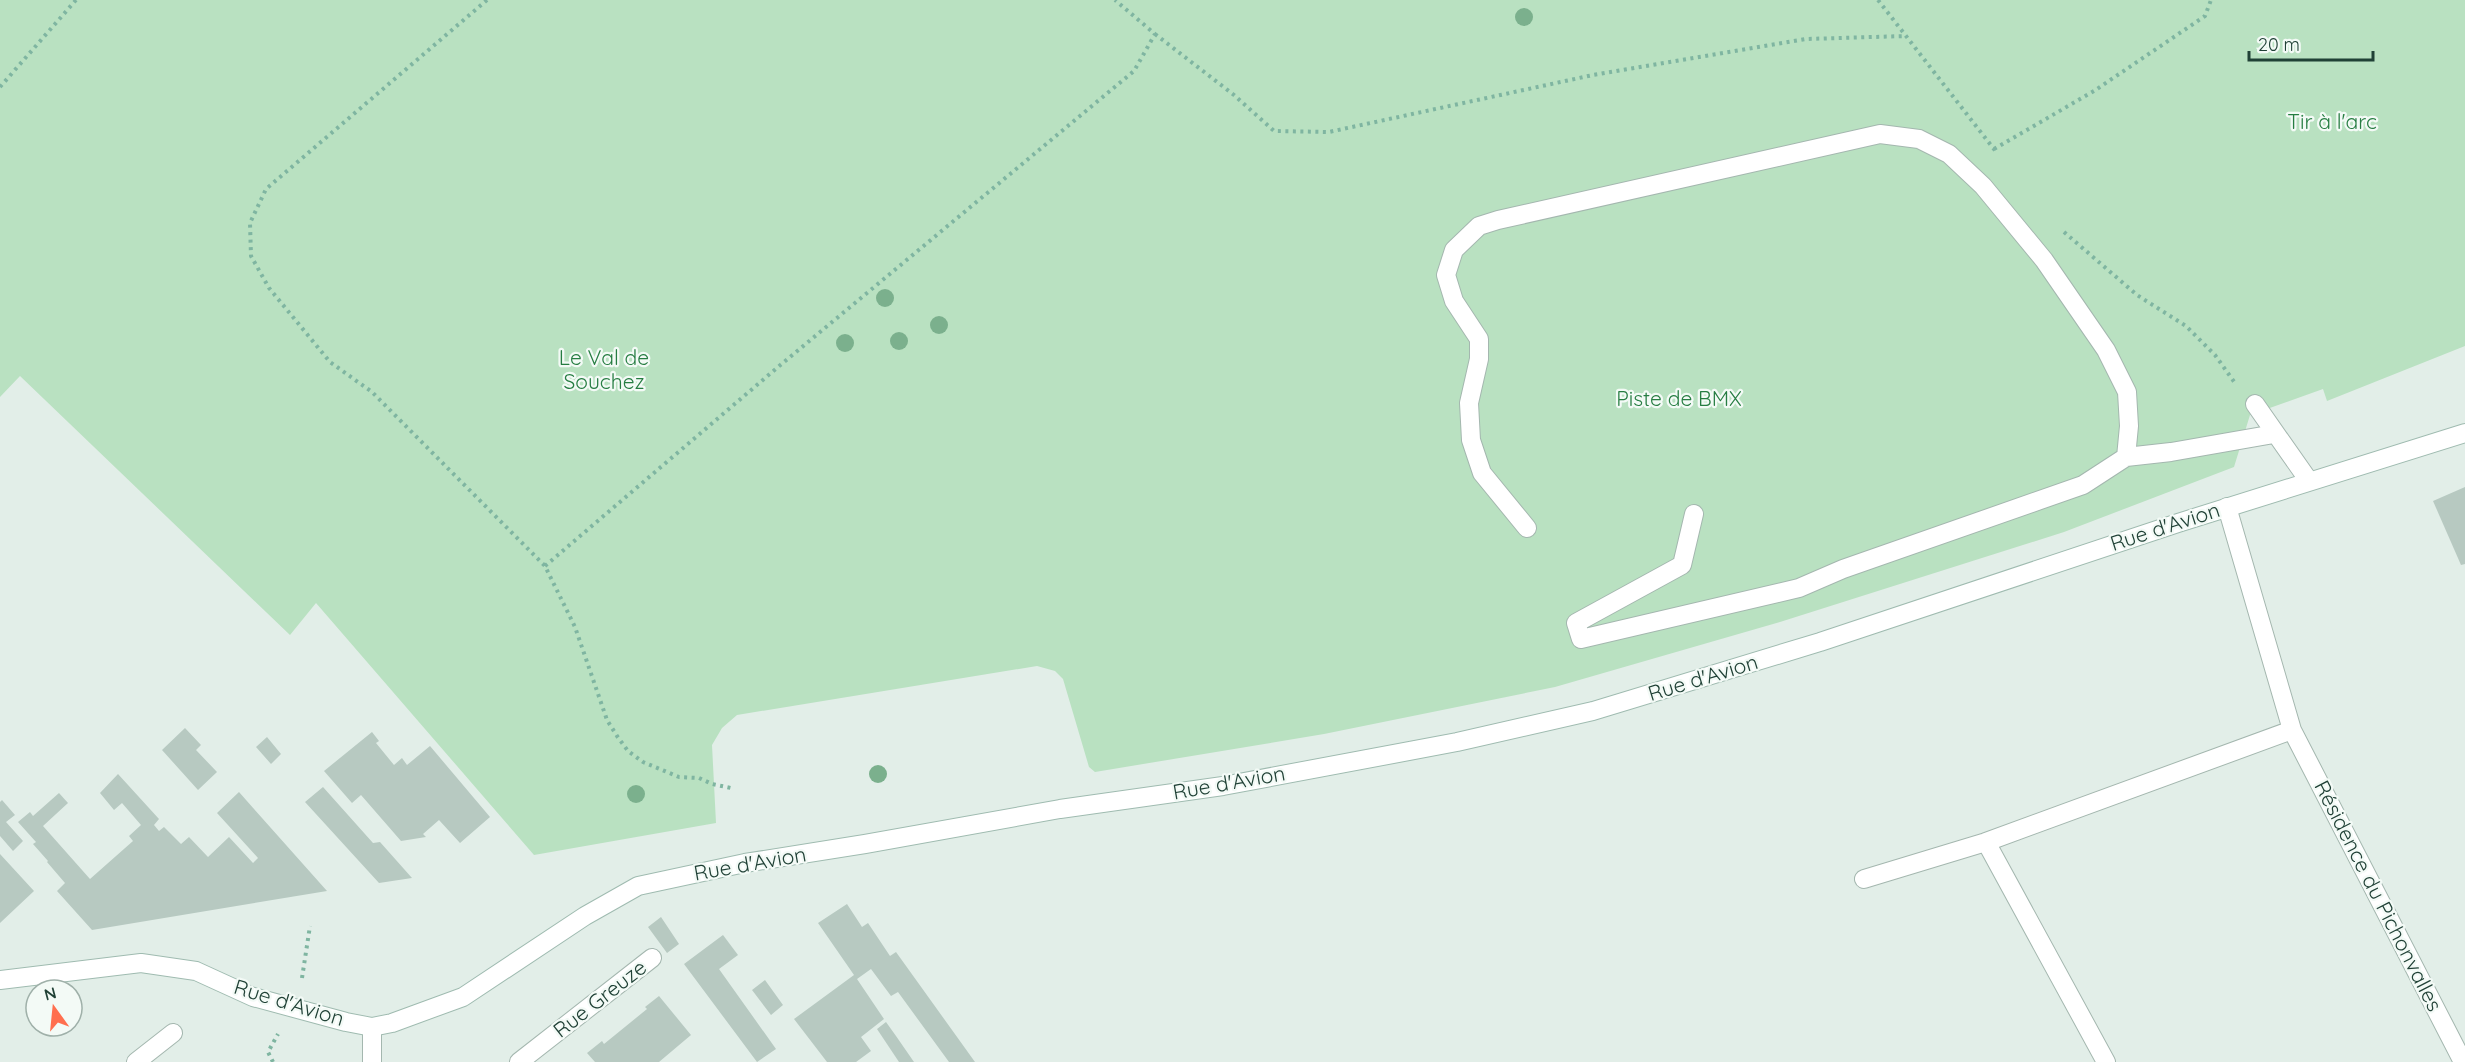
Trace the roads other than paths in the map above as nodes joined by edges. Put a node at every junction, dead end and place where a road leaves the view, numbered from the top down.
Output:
1 (2255, 404) road end
2 (2465, 433) edge
3 (2274, 434) junction
4 (2126, 456) junction
5 (2308, 481) junction
6 (2227, 507) junction
7 (1694, 514) dead end
8 (1527, 528) dead end
9 (2292, 730) junction
10 (1986, 842) junction
11 (1864, 879) dead end
12 (652, 958) dead end
13 (0, 980) edge
14 (372, 1027) junction
15 (172, 1033) dead end
16 (136, 1062) edge
17 (372, 1062) edge
18 (519, 1062) edge
19 (2106, 1062) edge
20 (2463, 1062) edge

1 - 3 street
2 - 5 street, Rue d'Avion
3 - 4 street
3 - 5 street
4 - 7 street
4 - 8 street
5 - 6 street, Rue d'Avion
6 - 9 street, Résidence du Pichonvalles
6 - 14 street, Rue d'Avion
9 - 10 street
9 - 20 street, Résidence du Pichonvalles
10 - 11 street
10 - 19 street
12 - 18 street, Rue Greuze
13 - 14 street, Rue d'Avion
14 - 17 street
15 - 16 street

